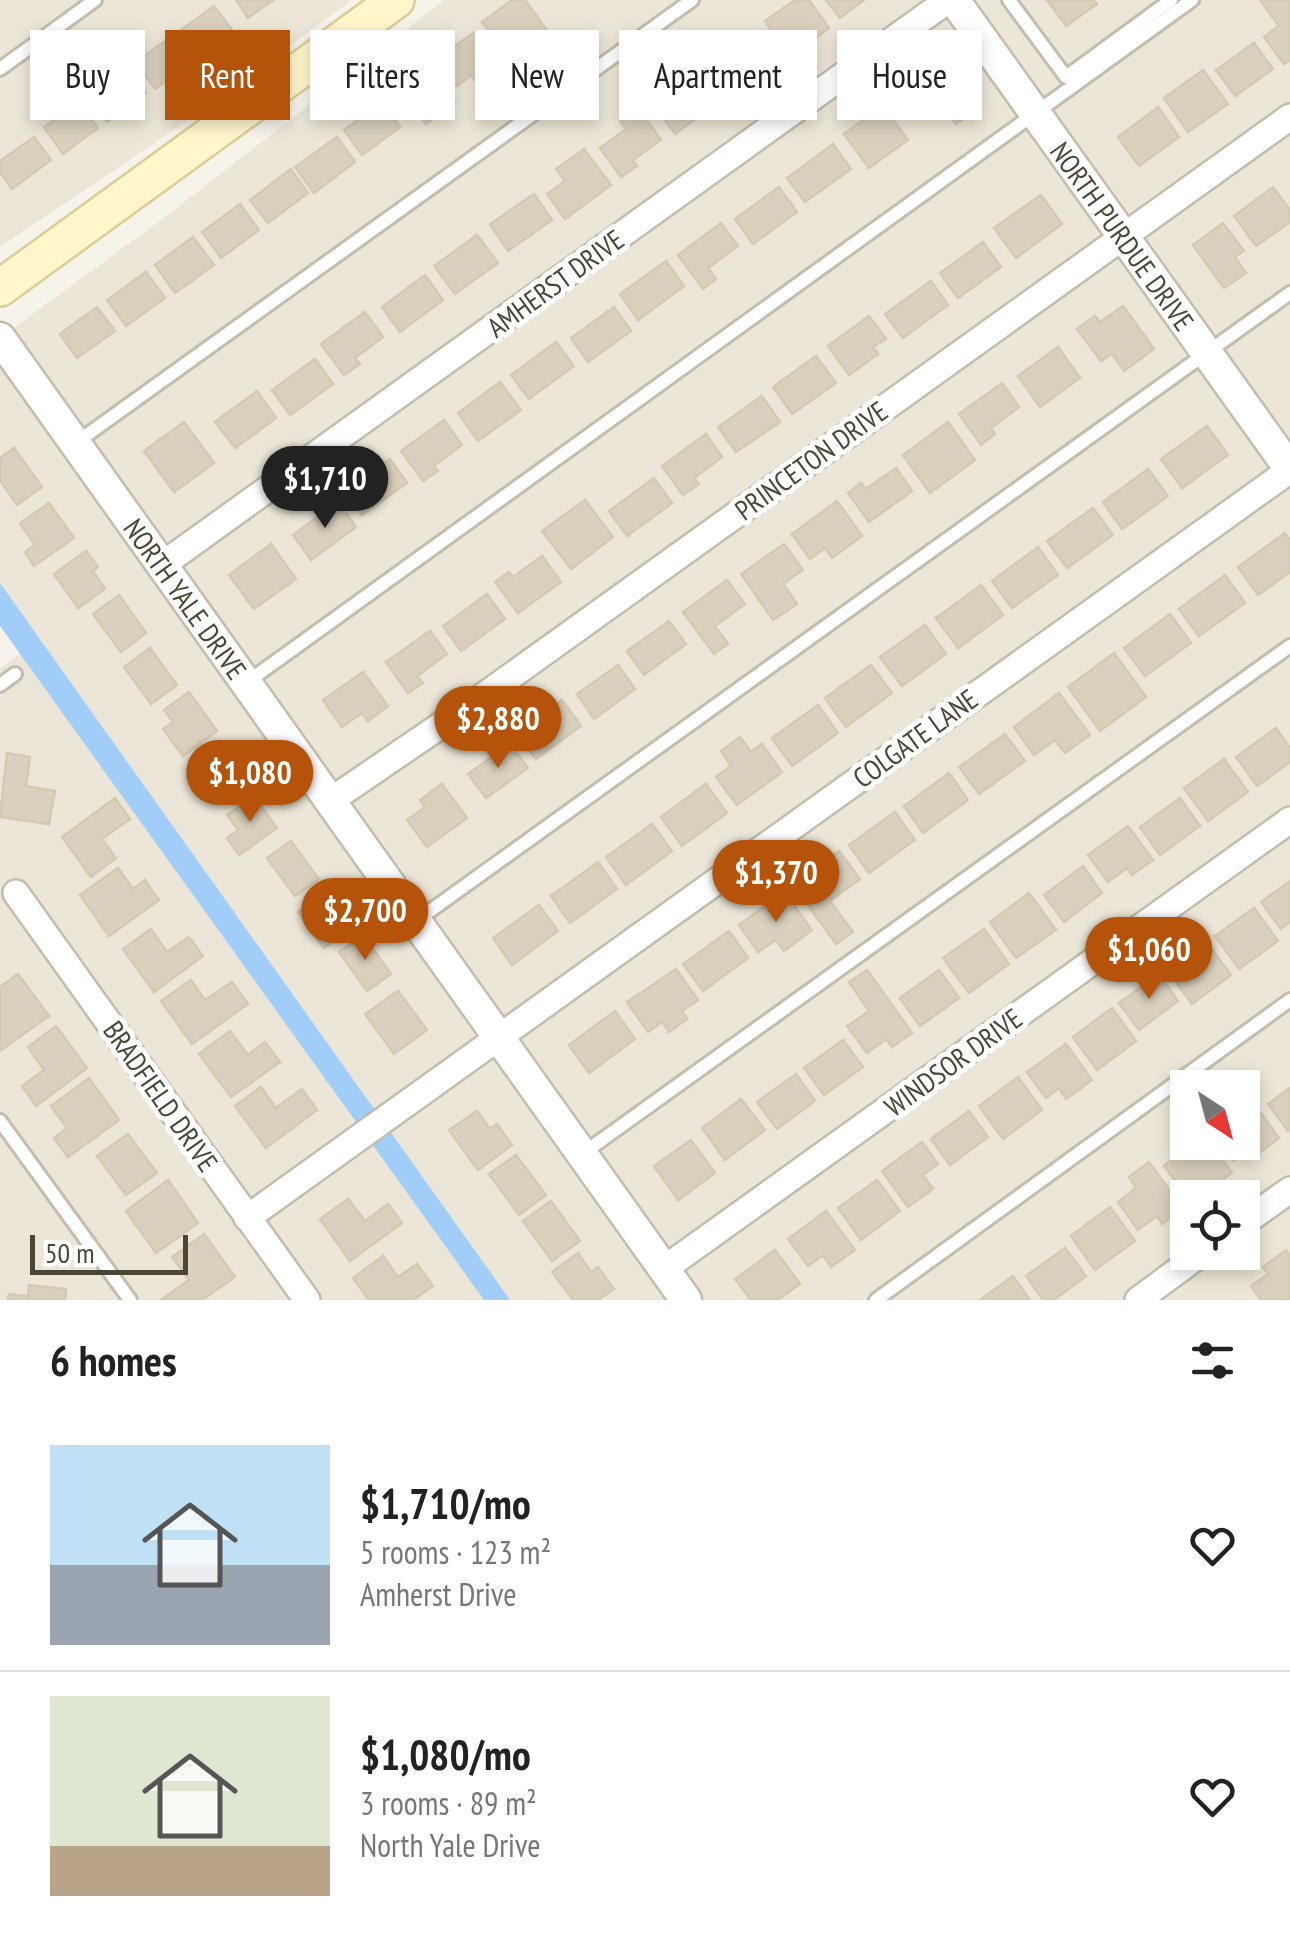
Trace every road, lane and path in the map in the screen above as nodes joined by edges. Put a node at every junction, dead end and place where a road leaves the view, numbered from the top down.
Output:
1 (95, 0) edge
2 (396, 0) edge
3 (692, 0) edge
4 (951, 0) edge
5 (1009, 0) edge
6 (1171, 0) edge
7 (1192, 0) edge
8 (0, 69) edge
9 (1035, 114) junction
10 (1290, 117) edge
11 (1122, 237) junction
12 (0, 288) edge
13 (1290, 293) edge
14 (0, 338) edge
15 (1206, 353) junction
16 (76, 444) junction
17 (1290, 470) edge
18 (162, 565) junction
19 (1290, 646) edge
20 (15, 674) dead end
21 (246, 683) junction
22 (0, 685) edge
23 (330, 801) junction
24 (1290, 820) edge
25 (16, 892) dead end
26 (416, 921) junction
27 (1290, 1000) edge
28 (498, 1036) junction
29 (0, 1120) edge
30 (582, 1154) junction
31 (1290, 1190) edge
32 (1260, 1211) edge
33 (247, 1218) junction
34 (664, 1269) junction
35 (1179, 1270) edge
36 (130, 1300) edge
37 (307, 1300) edge
38 (686, 1300) edge
39 (876, 1300) edge
40 (1138, 1300) edge

1 - 8 lane
2 - 12 main road
3 - 16 lane
4 - 9 street, NORTH PURDUE DRIVE
4 - 18 street, AMHERST DRIVE
5 - 6 lane
7 - 9 lane
9 - 11 street, NORTH PURDUE DRIVE
9 - 21 lane
10 - 11 street, PRINCETON DRIVE
11 - 15 street, NORTH PURDUE DRIVE
11 - 23 street, PRINCETON DRIVE
13 - 15 lane
14 - 16 street, NORTH YALE DRIVE
15 - 17 street, NORTH PURDUE DRIVE
15 - 26 lane
16 - 18 street, NORTH YALE DRIVE
17 - 28 street, COLGATE LANE
18 - 21 street, NORTH YALE DRIVE
19 - 30 lane
20 - 22 lane
21 - 23 street, NORTH YALE DRIVE
23 - 26 street, NORTH YALE DRIVE
24 - 34 street, WINDSOR DRIVE
25 - 33 street, BRADFIELD DRIVE
26 - 28 street, NORTH YALE DRIVE
27 - 39 lane
28 - 30 street, NORTH YALE DRIVE
28 - 33 street, COLGATE LANE
29 - 36 lane
30 - 34 street, NORTH YALE DRIVE
31 - 32 street
33 - 37 street, BRADFIELD DRIVE
34 - 38 street, NORTH YALE DRIVE
35 - 40 street

